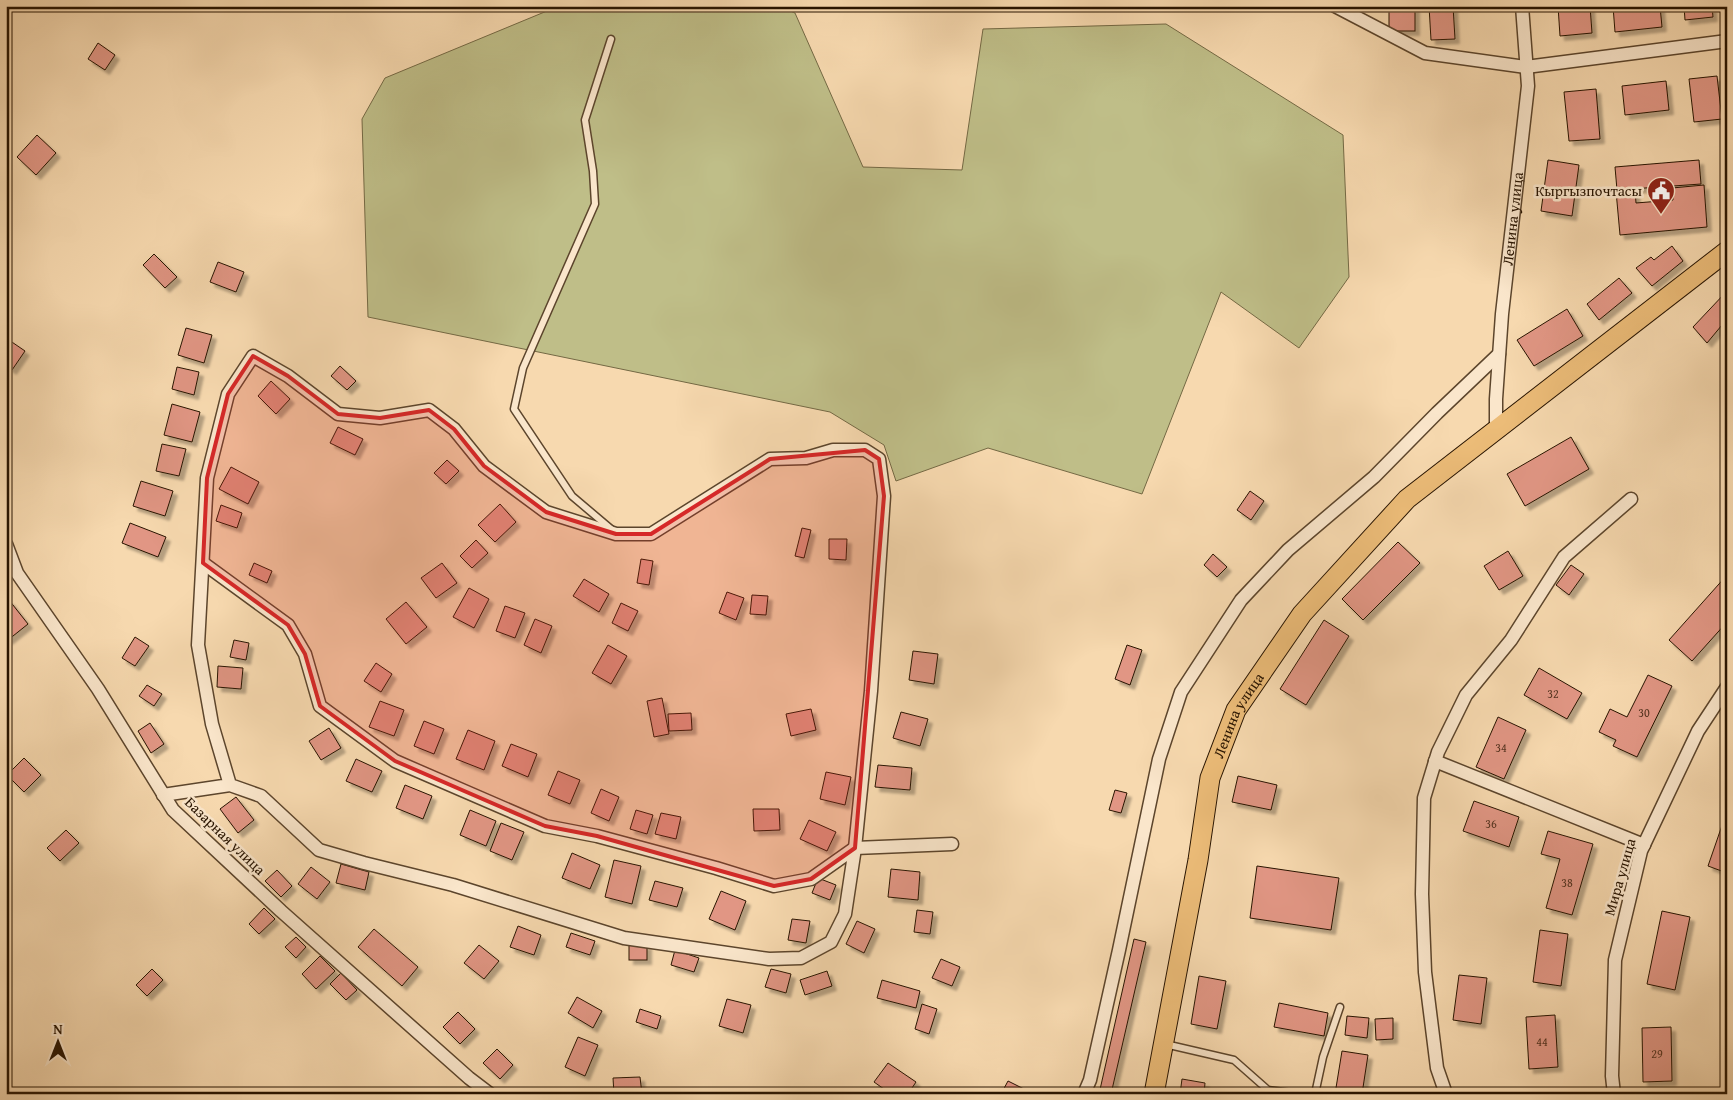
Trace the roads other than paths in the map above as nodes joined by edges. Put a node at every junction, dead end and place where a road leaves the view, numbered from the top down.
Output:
1 (1335, 6) edge
2 (1522, 6) edge
3 (611, 39) dead end
4 (1727, 41) edge
5 (1526, 68) junction
6 (1727, 252) edge
7 (1499, 354) junction
8 (1496, 430) junction
9 (1631, 499) dead end
10 (616, 534) junction
11 (6, 544) edge
12 (203, 563) junction
13 (1727, 687) edge
14 (1436, 761) junction
15 (230, 785) junction
16 (163, 794) junction
17 (952, 844) dead end
18 (1644, 845) junction
19 (855, 848) junction
20 (1340, 1007) dead end
21 (1163, 1044) junction
22 (490, 1094) edge
23 (1084, 1094) edge
24 (1154, 1094) edge
25 (1301, 1094) edge
26 (1315, 1094) edge
27 (1446, 1094) edge
28 (1614, 1094) edge

1 - 5 street
2 - 5 street, Ленина улица
3 - 10 lane
4 - 5 street
5 - 7 street, Ленина улица
6 - 8 main road, Ленина улица
7 - 8 street, Ленина улица
7 - 23 street
8 - 21 main road, Ленина улица
9 - 14 street
10 - 12 street
10 - 19 street
11 - 16 street, Базарная улица
12 - 15 street
12 - 19 street
13 - 18 street, Мира улица
14 - 18 street
14 - 27 street
15 - 16 street
15 - 19 street
16 - 22 street, Базарная улица
17 - 19 street
18 - 28 street, Мира улица
20 - 26 lane
21 - 24 main road, Ленина улица
21 - 25 lane

